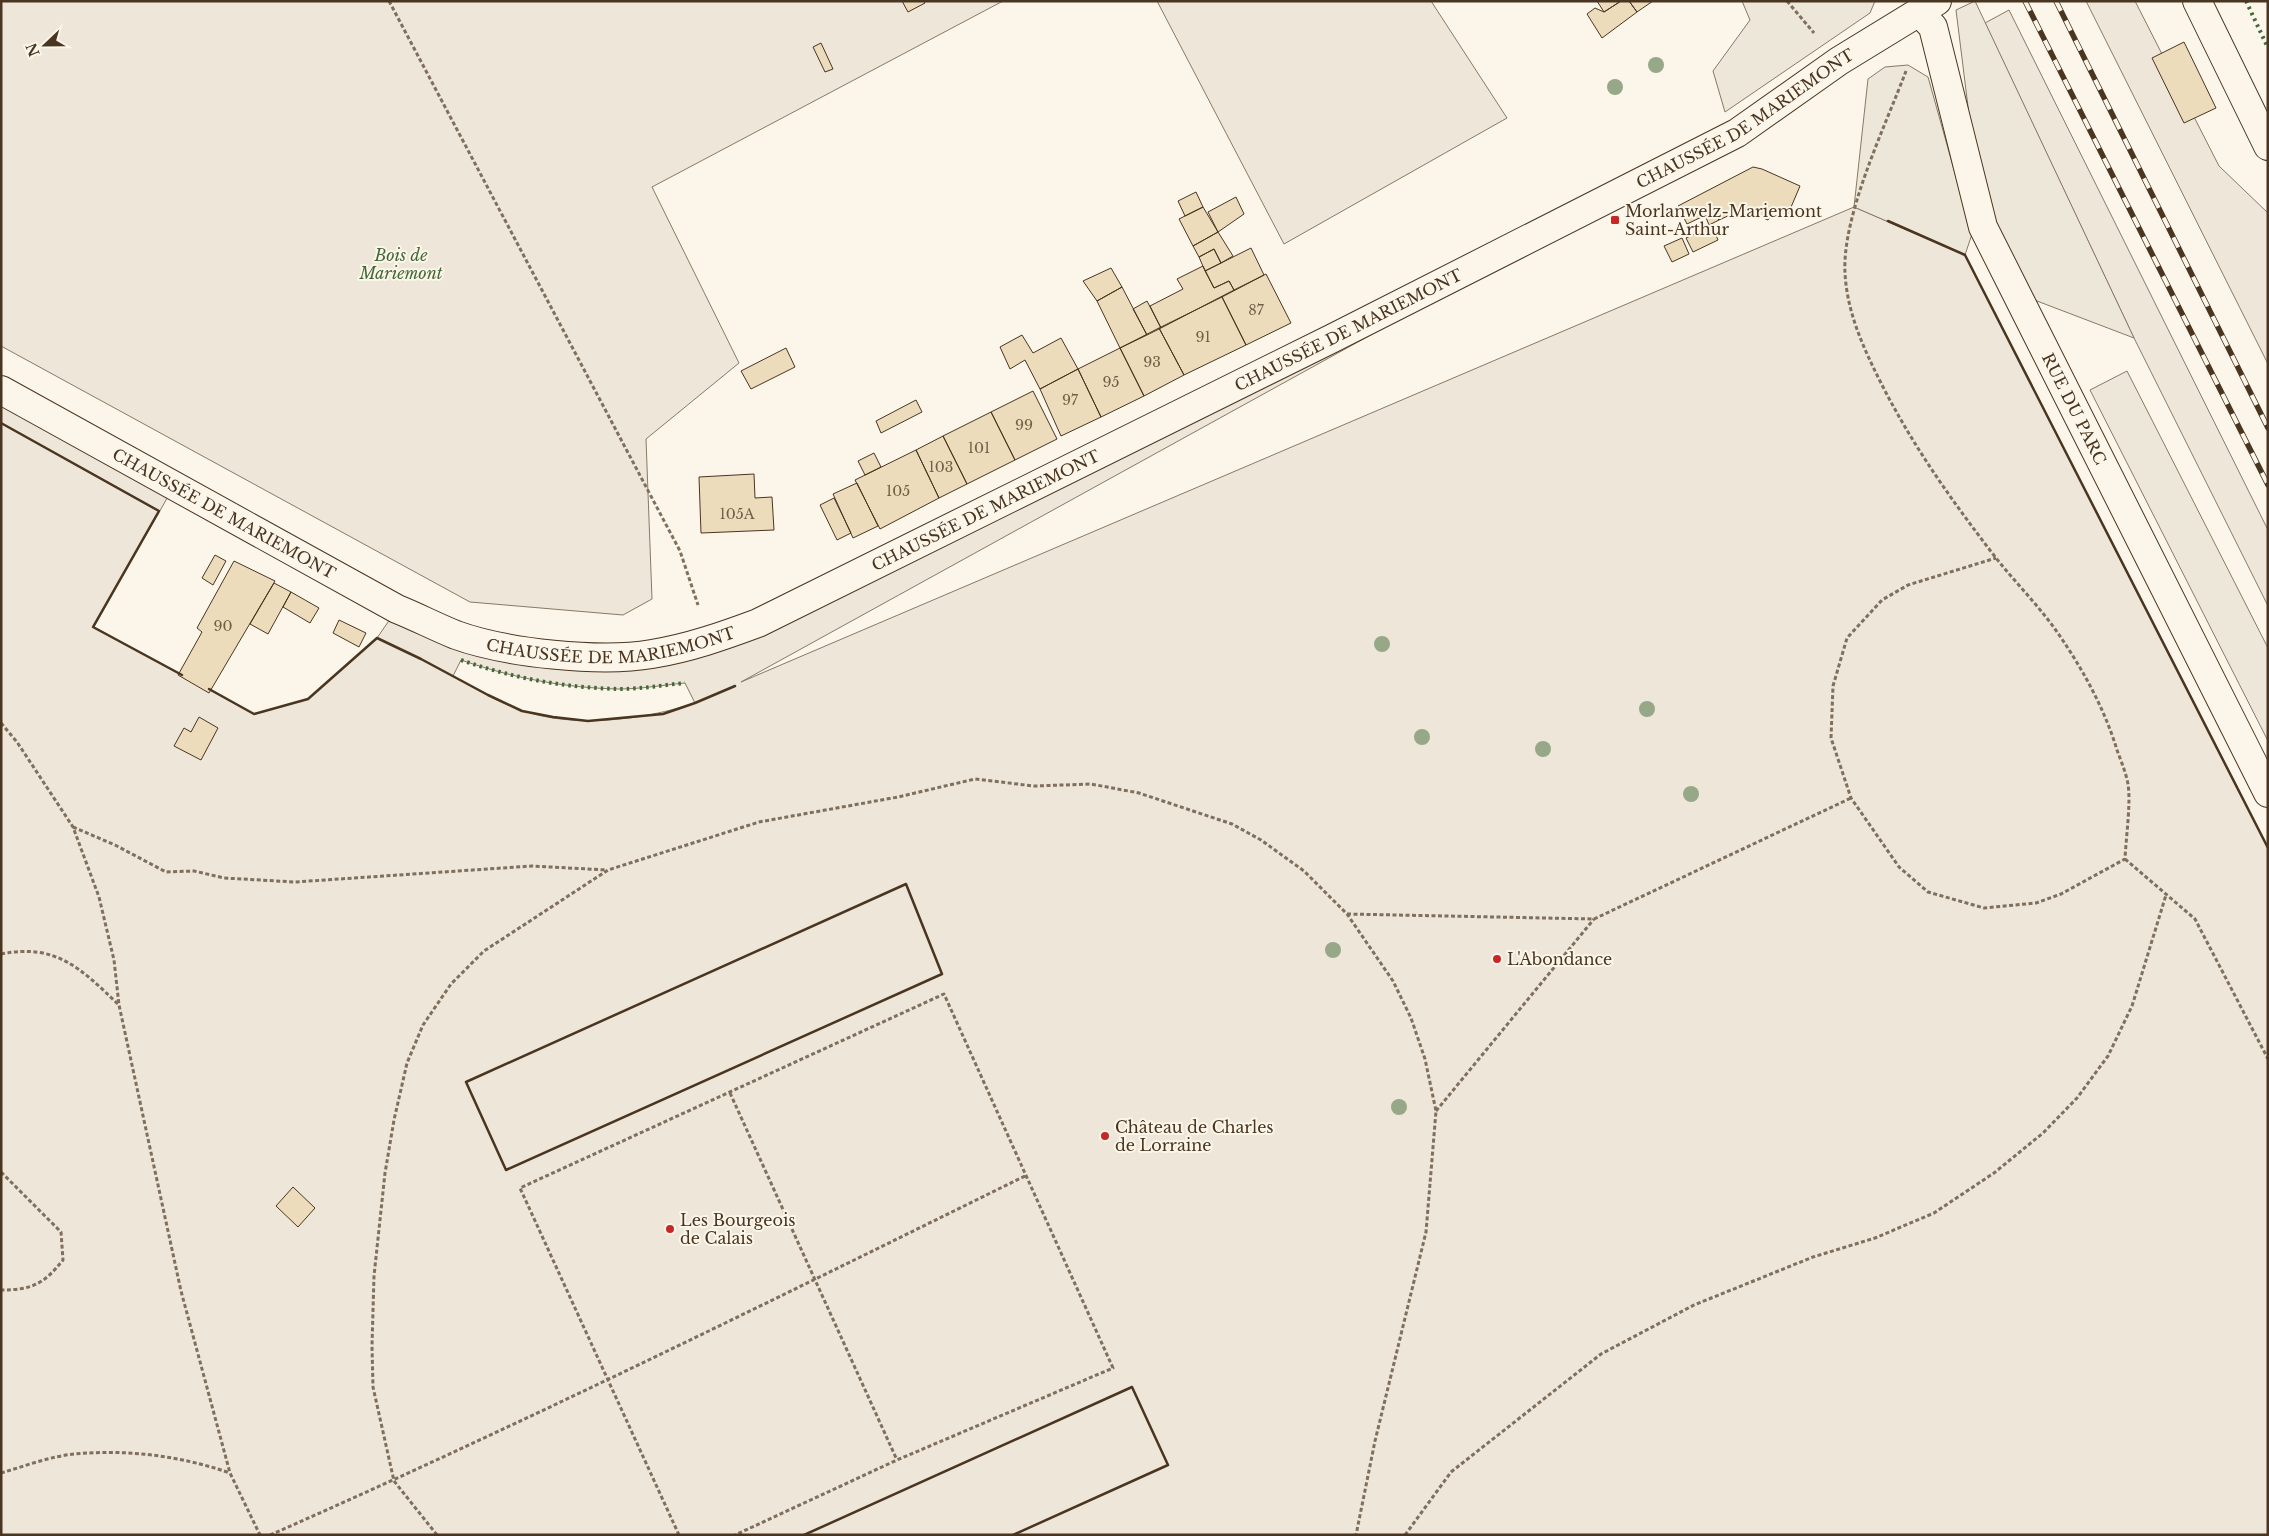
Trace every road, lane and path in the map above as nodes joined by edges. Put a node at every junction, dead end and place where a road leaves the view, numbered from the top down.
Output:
1 (389, 1) edge
2 (2197, 1) edge
3 (1928, 6) edge
4 (2268, 146) edge
5 (1, 390) edge
6 (1996, 558) junction
7 (710, 641) junction
8 (1, 723) edge
9 (2268, 793) edge
10 (1852, 798) junction
11 (73, 828) junction
12 (2125, 858) junction
13 (608, 870) junction
14 (2166, 895) junction
15 (1347, 914) junction
16 (1594, 918) junction
17 (1, 954) edge
18 (120, 1005) junction
19 (2268, 1059) edge
20 (730, 1093) junction
21 (1436, 1111) junction
22 (1, 1172) edge
23 (1025, 1176) junction
24 (815, 1279) junction
25 (1, 1290) edge
26 (608, 1378) junction
27 (897, 1460) junction
28 (1, 1473) edge
29 (230, 1473) junction
30 (394, 1481) junction
31 (260, 1535) edge
32 (270, 1535) edge
33 (437, 1535) edge
34 (679, 1535) edge
35 (735, 1535) edge
36 (1356, 1535) edge
37 (1405, 1535) edge

1 - 7 path
2 - 4 street
3 - 6 path
3 - 7 street, CHAUSSÉE DE MARIEMONT
3 - 9 street, RUE DU PARC
5 - 7 street, CHAUSSÉE DE MARIEMONT
6 - 10 path
6 - 12 path
8 - 11 path
10 - 12 path
10 - 16 path
11 - 13 path
11 - 18 path
12 - 14 path
13 - 15 path
13 - 30 path
14 - 19 path
14 - 37 path
15 - 16 path
15 - 21 path
16 - 21 path
17 - 18 path
18 - 29 path
20 - 23 path
20 - 24 path
20 - 26 path
21 - 36 path
22 - 25 path
23 - 24 path
23 - 27 path
24 - 26 path
24 - 27 path
26 - 30 path
26 - 34 path
27 - 35 path
28 - 29 path
29 - 31 path
30 - 32 path
30 - 33 path

